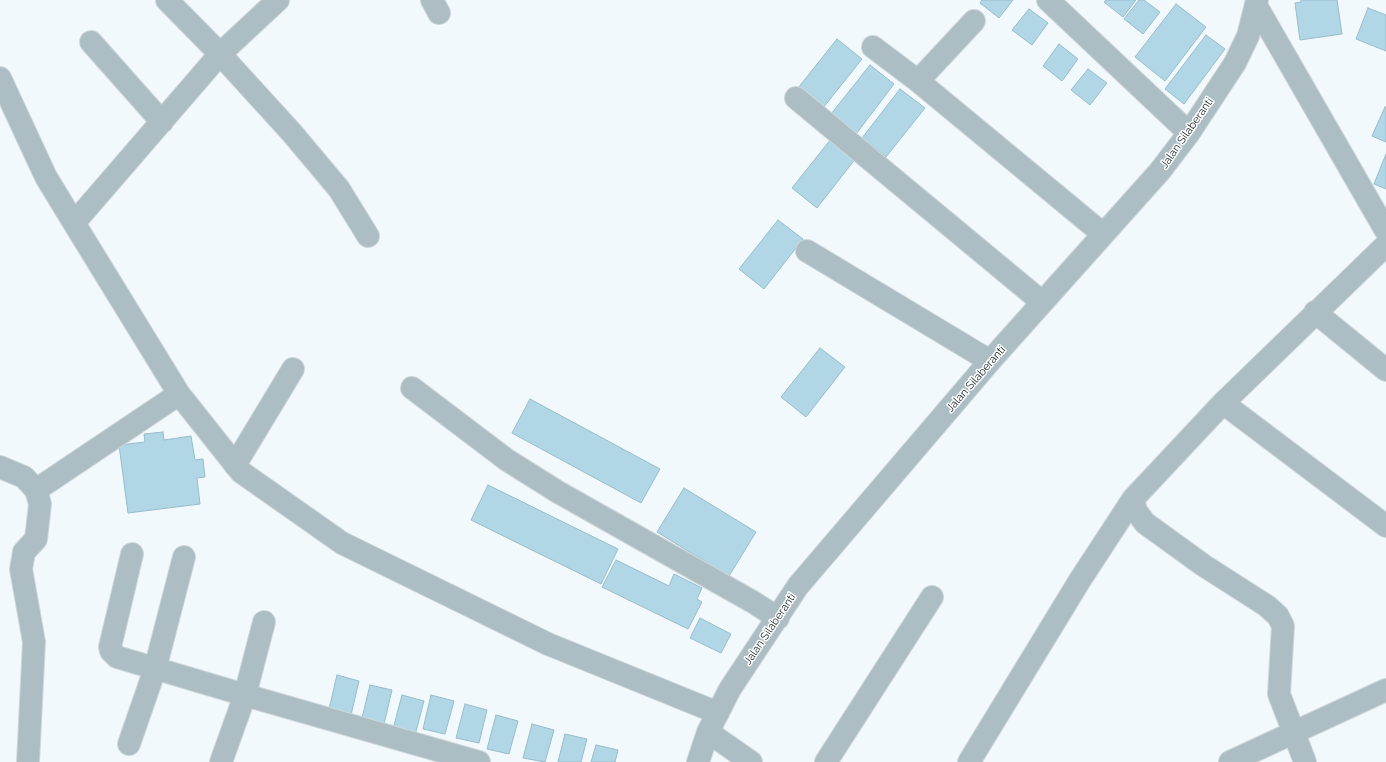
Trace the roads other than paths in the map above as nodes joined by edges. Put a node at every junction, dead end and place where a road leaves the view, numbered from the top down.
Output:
1 (167, 0) edge
2 (278, 0) edge
3 (1048, 0) edge
4 (1257, 3) edge
5 (974, 21) dead end
6 (91, 42) dead end
7 (873, 46) dead end
8 (220, 54) junction
9 (0, 78) edge
10 (918, 81) junction
11 (796, 98) dead end
12 (162, 122) junction
13 (1189, 133) junction
14 (74, 223) junction
15 (1386, 231) edge
16 (1103, 234) junction
17 (368, 236) dead end
18 (1386, 246) edge
19 (807, 251) dead end
20 (1042, 302) junction
21 (1315, 312) junction
22 (990, 361) junction
23 (293, 369) dead end
24 (1386, 370) edge
25 (412, 388) dead end
26 (179, 394) junction
27 (1223, 403) junction
28 (235, 465) junction
29 (0, 467) edge
30 (36, 490) junction
31 (1133, 499) junction
32 (1386, 526) edge
33 (132, 554) dead end
34 (184, 557) dead end
35 (932, 597) dead end
36 (778, 618) junction
37 (264, 622) dead end
38 (155, 669) junction
39 (1386, 690) edge
40 (245, 695) junction
41 (718, 713) junction
42 (708, 732) junction
43 (1293, 732) junction
44 (129, 744) dead end
45 (28, 762) edge
46 (221, 762) edge
47 (480, 762) edge
48 (698, 762) edge
49 (751, 762) edge
50 (826, 762) edge
51 (969, 762) edge
52 (1230, 762) edge
53 (1305, 762) edge

1 - 8 street
2 - 8 street
3 - 13 street
4 - 13 street, Jalan Silaberanti
4 - 15 street
5 - 10 street
6 - 12 street
7 - 10 street
8 - 12 street
8 - 17 street
9 - 14 street
10 - 16 street
11 - 20 street
12 - 14 street
13 - 16 street, Jalan Silaberanti
14 - 26 street
16 - 20 street, Jalan Silaberanti
18 - 21 street
19 - 22 street
20 - 22 street, Jalan Silaberanti
21 - 24 street
21 - 27 street
22 - 36 street, Jalan Silaberanti
23 - 28 street
25 - 36 street
26 - 28 street
26 - 30 street
27 - 31 street
27 - 32 street
28 - 41 street
29 - 30 street
30 - 45 street
31 - 43 street
31 - 51 street
33 - 38 street
34 - 38 street
35 - 50 street
36 - 41 street, Jalan Silaberanti
37 - 40 street
38 - 40 street
38 - 44 street
39 - 43 street
40 - 46 street
40 - 47 street
41 - 42 street, Jalan Silaberanti
42 - 48 street, Jalan Silaberanti
42 - 49 street
43 - 52 street
43 - 53 street

